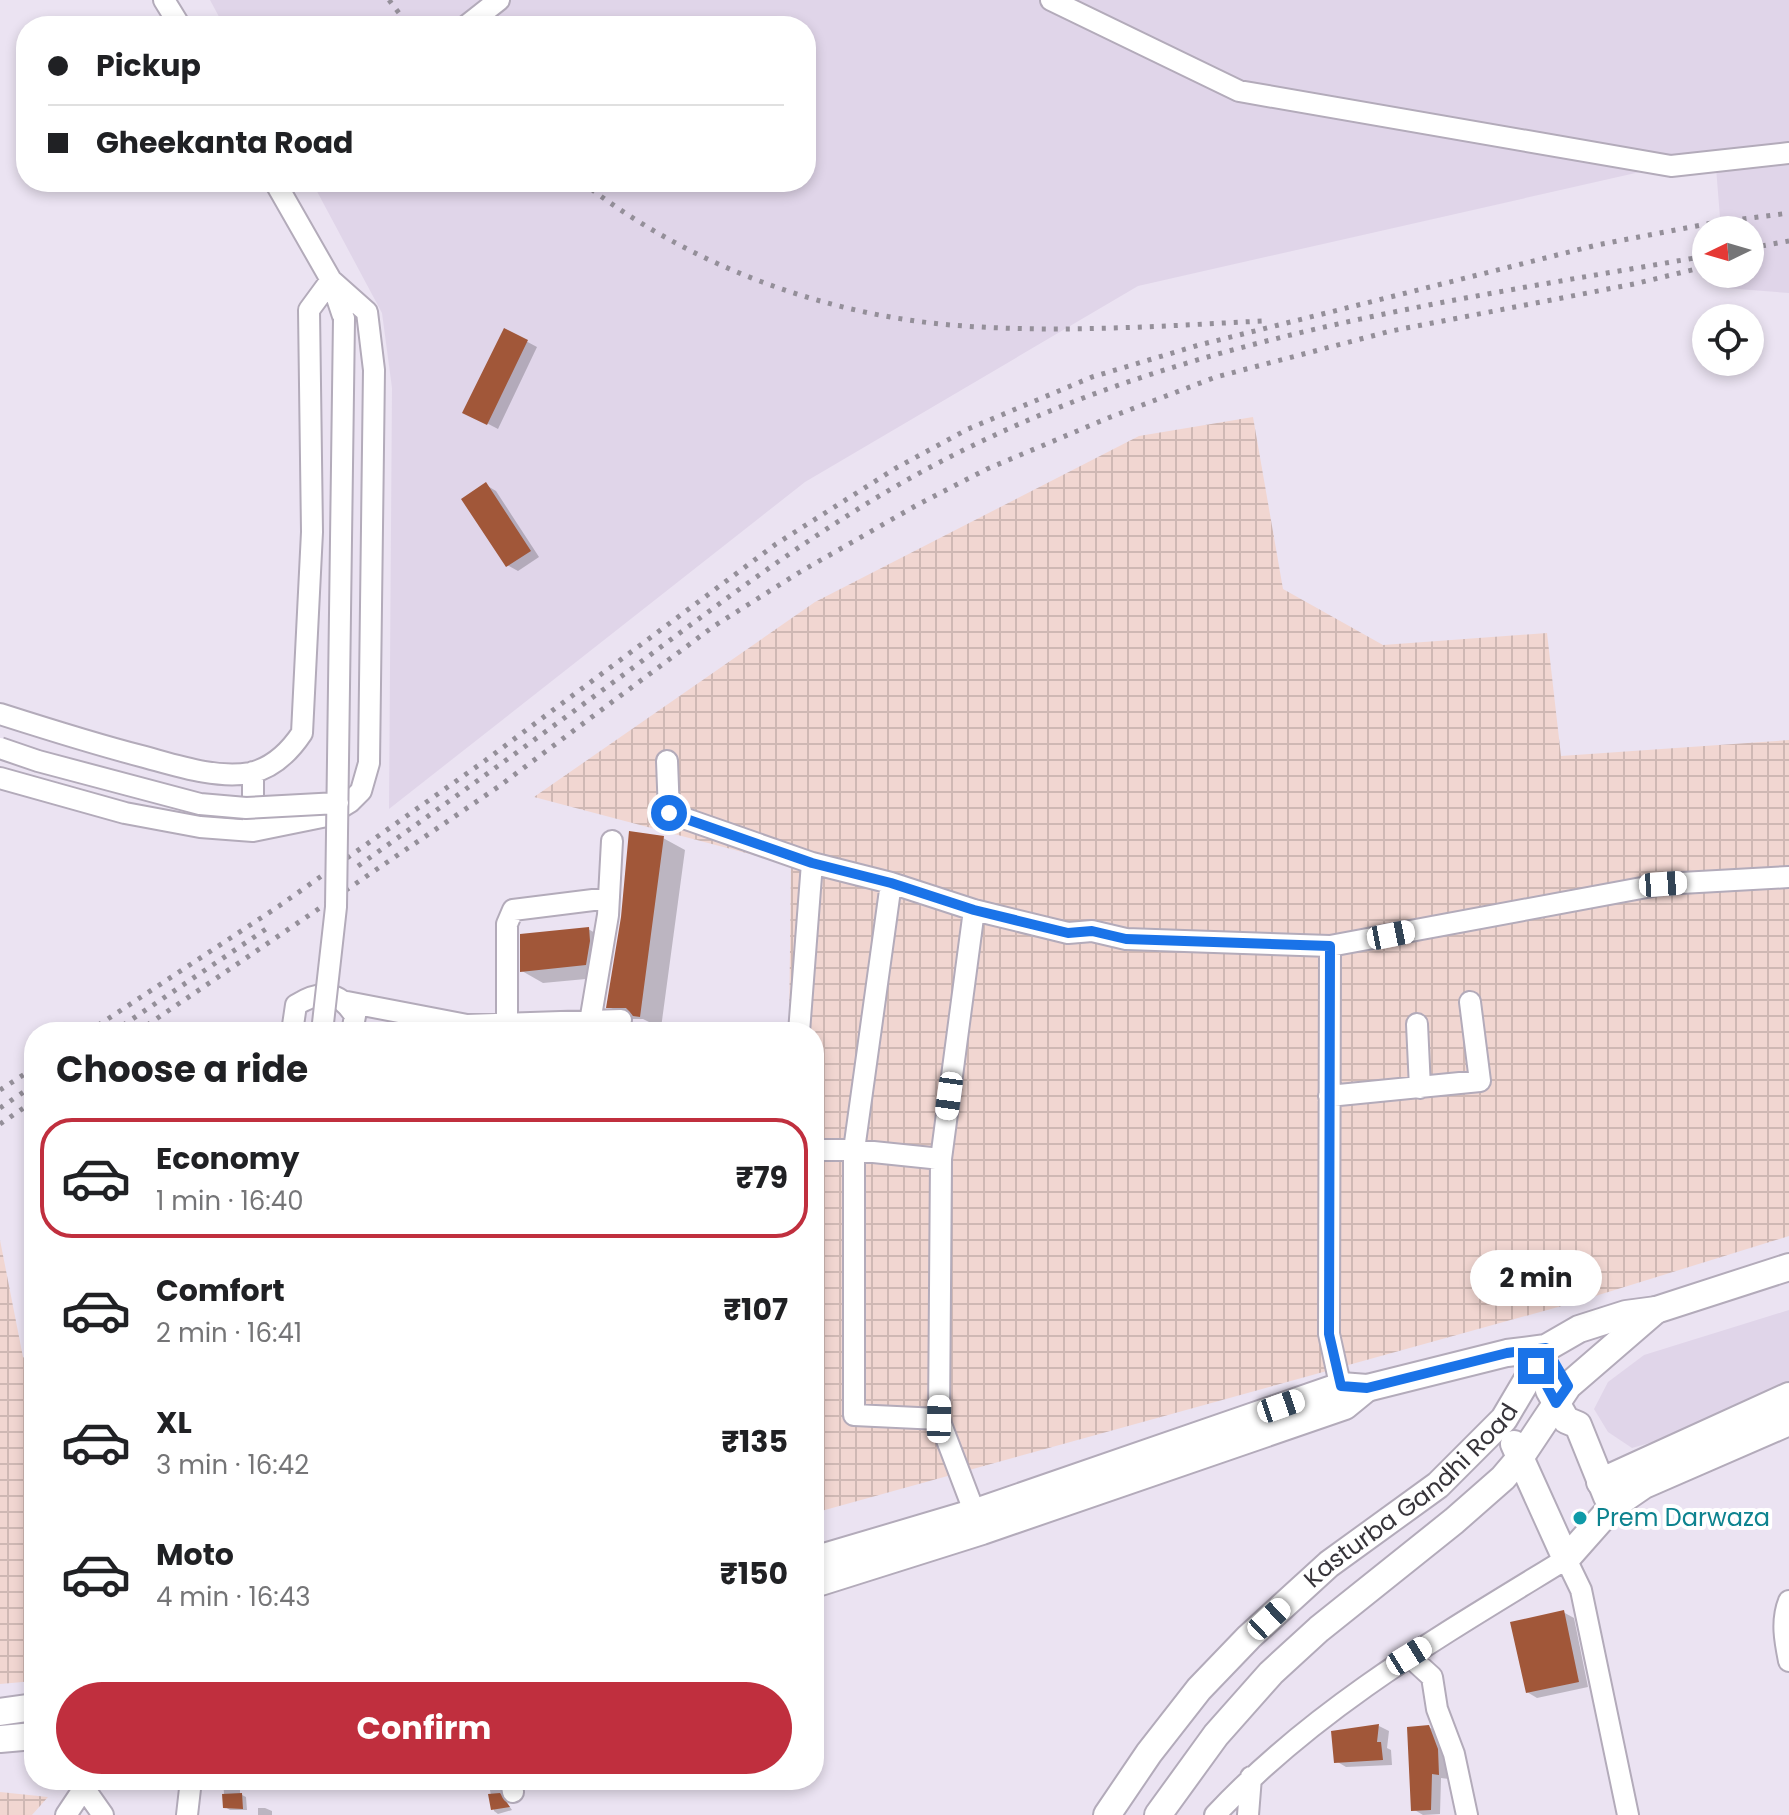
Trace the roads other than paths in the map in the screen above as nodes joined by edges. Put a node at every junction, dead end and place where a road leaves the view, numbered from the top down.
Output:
1 (1051, 0) edge
2 (1789, 153) edge
3 (281, 192) edge
4 (331, 280) junction
5 (0, 714) edge
6 (0, 748) edge
7 (667, 761) dead end
8 (253, 772) junction
9 (0, 778) edge
10 (338, 803) junction
11 (253, 831) junction
12 (612, 841) dead end
13 (812, 863) junction
14 (1789, 877) edge
15 (891, 883) junction
16 (609, 898) junction
17 (974, 910) junction
18 (1330, 946) junction
19 (347, 1002) junction
20 (1470, 1002) dead end
21 (621, 1020) dead end
22 (293, 1022) edge
23 (323, 1022) edge
24 (354, 1022) edge
25 (451, 1022) edge
26 (507, 1022) edge
27 (590, 1022) joint
28 (800, 1022) edge
29 (1417, 1024) dead end
30 (1420, 1088) junction
31 (1329, 1096) junction
32 (824, 1150) edge
33 (854, 1150) junction
34 (941, 1159) junction
35 (1789, 1267) edge
36 (1656, 1310) junction
37 (1541, 1357) junction
38 (1562, 1394) junction
39 (1343, 1396) junction
40 (1789, 1396) edge
41 (939, 1419) junction
42 (1504, 1419) junction
43 (1789, 1422) edge
44 (1520, 1458) junction
45 (1600, 1482) junction
46 (1486, 1494) junction
47 (1541, 1507) junction
48 (1612, 1507) junction
49 (979, 1522) junction
50 (824, 1558) edge
51 (1566, 1559) junction
52 (824, 1580) edge
53 (1789, 1601) edge
54 (1409, 1656) junction
55 (1789, 1661) edge
56 (24, 1708) edge
57 (0, 1712) edge
58 (24, 1737) edge
59 (0, 1739) edge
60 (1251, 1777) junction
61 (81, 1790) edge
62 (88, 1790) edge
63 (190, 1790) edge
64 (66, 1815) edge
65 (103, 1815) edge
66 (187, 1815) edge
67 (1107, 1815) edge
68 (1158, 1815) edge
69 (1215, 1815) edge
70 (1248, 1815) edge
71 (1467, 1815) edge
72 (1628, 1815) edge

1 - 2 street
3 - 4 street
4 - 8 street
4 - 10 street, bridge
4 - 11 street
5 - 8 street
6 - 10 street, bridge
7 - 13 street
8 - 11 street
9 - 11 street
10 - 23 street, bridge
12 - 16 street
13 - 15 street
13 - 28 street
14 - 18 street
15 - 17 street
15 - 33 street
16 - 26 street
16 - 27 street
17 - 18 street
17 - 34 street
18 - 31 street
19 - 22 street
19 - 24 street
19 - 25 street
20 - 30 street
21 - 27 street
29 - 30 street
30 - 31 street
31 - 39 street
32 - 33 street
33 - 34 street
33 - 41 street
34 - 41 street
35 - 36 main road
36 - 37 main road
36 - 38 main road, Kasturba Gandhi Road
37 - 38 main road
37 - 39 main road
37 - 42 main road, Kasturba Gandhi Road
38 - 44 main road, Kasturba Gandhi Road
38 - 45 main road
39 - 49 main road
40 - 45 main road
41 - 49 street
42 - 44 main road
42 - 67 main road, Kasturba Gandhi Road
43 - 48 main road
44 - 46 main road, Kasturba Gandhi Road
44 - 47 main road
45 - 48 main road
46 - 47 main road
46 - 68 main road, Kasturba Gandhi Road
47 - 51 main road
48 - 51 main road
49 - 50 main road
49 - 52 main road
51 - 54 street
51 - 72 street
53 - 55 street
54 - 60 street
54 - 71 street
56 - 57 main road
58 - 59 main road
60 - 69 street
60 - 70 street
61 - 64 street
62 - 65 street
63 - 66 street

